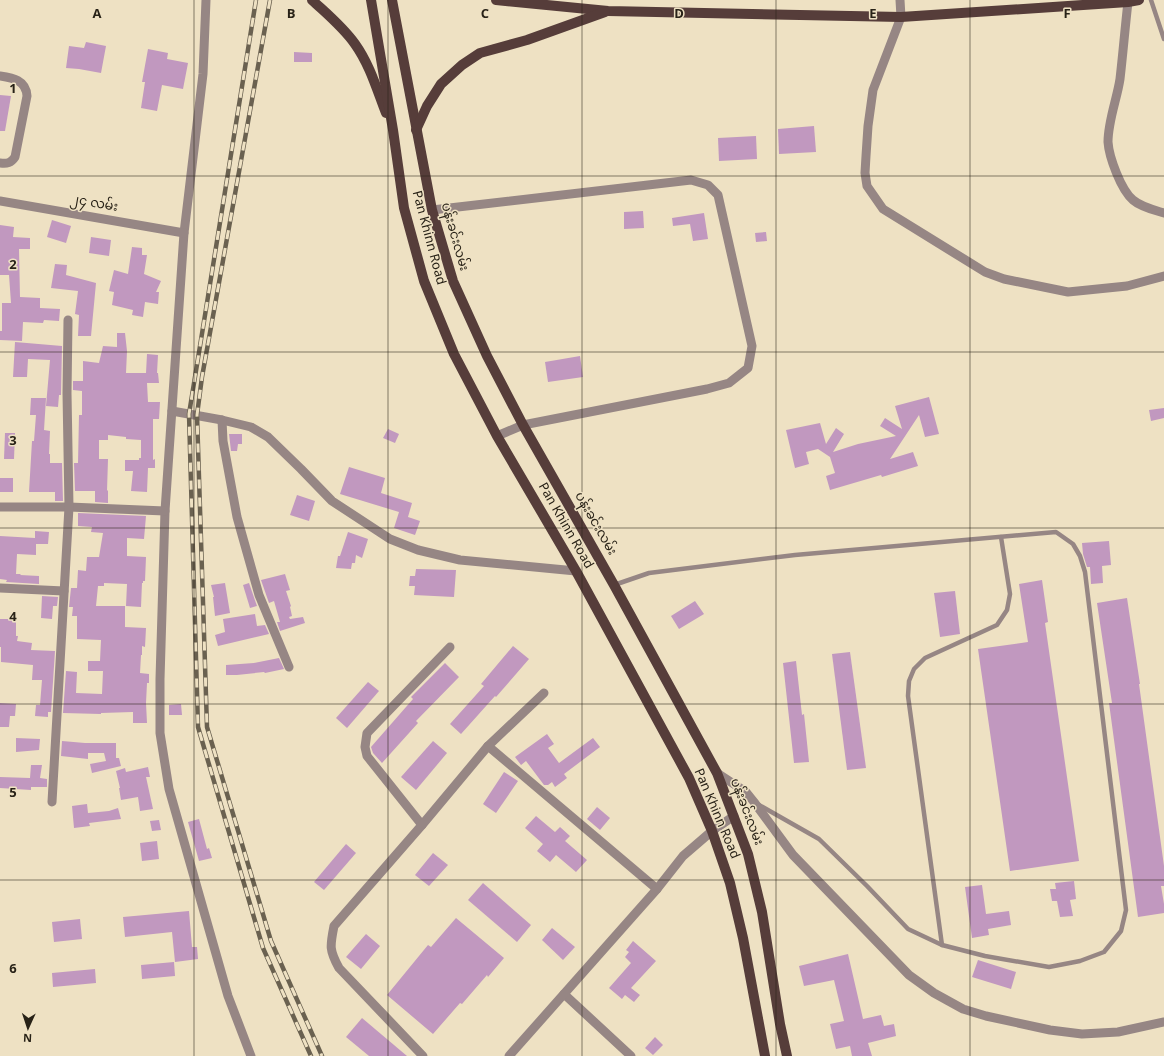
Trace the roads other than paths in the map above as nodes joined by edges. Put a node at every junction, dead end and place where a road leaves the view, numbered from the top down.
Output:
1 (206, 0) edge
2 (312, 0) edge
3 (371, 0) edge
4 (392, 0) edge
5 (496, 0) edge
6 (900, 0) edge
7 (1139, 0) edge
8 (1151, 0) edge
9 (552, 2) edge
10 (1128, 2) junction
11 (608, 11) junction
12 (901, 17) junction
13 (1164, 39) edge
14 (0, 76) edge
15 (393, 130) junction
16 (416, 130) junction
17 (0, 163) edge
18 (0, 201) edge
19 (432, 210) junction
20 (1164, 213) edge
21 (184, 233) junction
22 (1164, 276) edge
23 (68, 320) dead end
24 (172, 410) junction
25 (222, 420) junction
26 (523, 425) junction
27 (497, 436) junction
28 (0, 507) edge
29 (69, 507) junction
30 (165, 511) junction
31 (1001, 537) junction
32 (576, 571) junction
33 (614, 585) junction
34 (0, 588) edge
35 (64, 591) junction
36 (450, 647) dead end
37 (289, 667) dead end
38 (544, 693) dead end
39 (488, 746) junction
40 (717, 773) junction
41 (52, 802) dead end
42 (754, 802) junction
43 (734, 816) junction
44 (422, 825) junction
45 (712, 831) junction
46 (657, 889) junction
47 (942, 945) junction
48 (564, 994) junction
49 (1164, 1022) edge
50 (251, 1056) edge
51 (423, 1056) edge
52 (510, 1056) edge
53 (631, 1056) edge
54 (765, 1056) edge
55 (787, 1056) edge

1 - 21 street
2 - 15 main road
3 - 15 main road, Pan Khinn Road
4 - 16 main road, ပန်းခင်းလမ်း
5 - 9 main road
6 - 12 street
7 - 10 main road
8 - 13 lane
9 - 11 main road
10 - 12 main road
10 - 20 street
11 - 12 main road
11 - 16 main road
12 - 22 street
14 - 17 street
15 - 27 main road, Pan Khinn Road
16 - 19 main road, ပန်းခင်းလမ်း
18 - 21 street, ၂၄ လမ်း
19 - 26 main road, ပန်းခင်းလမ်း
19 - 26 street
21 - 24 street
23 - 29 street
24 - 25 street
24 - 30 street
25 - 32 street
25 - 37 street
26 - 27 street
26 - 33 main road, ပန်းခင်းလမ်း
27 - 32 main road, Pan Khinn Road
28 - 29 street
29 - 30 street
29 - 35 street
30 - 50 street
31 - 33 lane
31 - 47 lane
31 - 47 lane
32 - 45 main road, Pan Khinn Road
33 - 40 main road, ပန်းခင်းလမ်း
34 - 35 street
35 - 41 street
36 - 44 street
38 - 39 street
39 - 44 street
39 - 46 street
40 - 42 street
40 - 43 main road, ပန်းခင်းလမ်း
42 - 47 lane
42 - 49 street
43 - 45 street
43 - 55 main road, ပန်းခင်းလမ်း
44 - 51 street
45 - 46 street
45 - 54 main road, Pan Khinn Road
46 - 48 street
48 - 52 street
48 - 53 street

